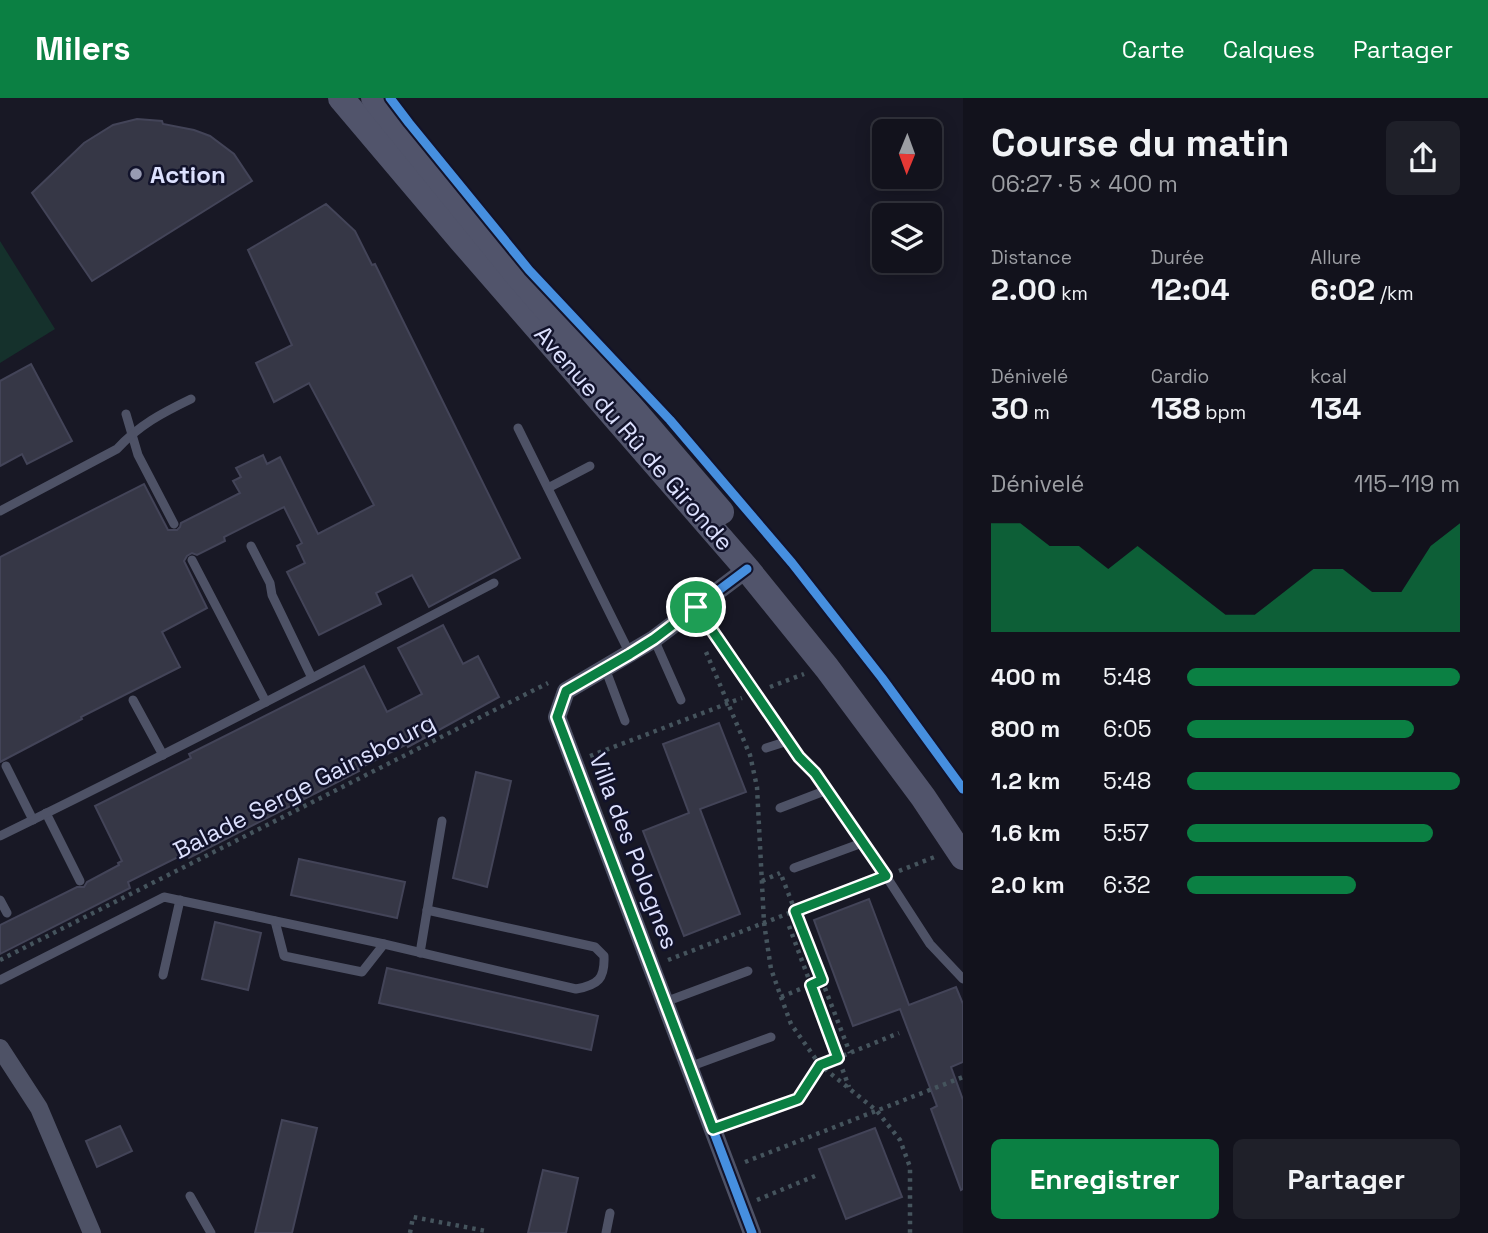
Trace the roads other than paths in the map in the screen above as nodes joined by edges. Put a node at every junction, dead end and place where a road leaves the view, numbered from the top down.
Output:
1 (341, 98) edge
2 (374, 98) edge
3 (191, 399) dead end
4 (126, 414) dead end
5 (518, 428) dead end
6 (131, 433) junction
7 (590, 466) dead end
8 (548, 488) junction
9 (0, 510) edge
10 (174, 524) dead end
11 (251, 545) dead end
12 (192, 560) dead end
13 (747, 569) junction
14 (494, 583) dead end
15 (696, 607) junction
16 (654, 639) junction
17 (630, 654) junction
18 (605, 668) junction
19 (312, 678) junction
20 (133, 701) dead end
21 (681, 701) dead end
22 (266, 702) junction
23 (625, 721) dead end
24 (788, 741) junction
25 (766, 748) dead end
26 (163, 755) junction
27 (6, 766) dead end
28 (827, 790) junction
29 (780, 808) dead end
30 (46, 813) junction
31 (33, 820) junction
32 (442, 821) dead end
33 (963, 828) edge
34 (0, 836) edge
35 (862, 843) junction
36 (954, 855) edge
37 (794, 868) dead end
38 (79, 881) dead end
39 (0, 900) edge
40 (180, 900) junction
41 (427, 910) junction
42 (7, 913) dead end
43 (275, 921) junction
44 (384, 944) junction
45 (420, 953) junction
46 (748, 971) dead end
47 (163, 975) dead end
48 (963, 979) edge
49 (0, 980) edge
50 (665, 1002) junction
51 (771, 1037) dead end
52 (0, 1048) edge
53 (689, 1067) junction
54 (798, 1099) road end
55 (713, 1129) junction
56 (190, 1196) dead end
57 (610, 1213) dead end
58 (92, 1233) edge
59 (211, 1233) edge
60 (606, 1233) edge
61 (752, 1233) edge

1 - 13 main road, Avenue du Rû de Gironde
2 - 33 main road, Avenue du Rû de Gironde
3 - 6 lane
4 - 6 lane
5 - 8 lane
6 - 9 lane
6 - 10 lane
7 - 8 lane
8 - 17 lane
11 - 19 lane
12 - 22 lane
13 - 15 street, Villa des Polognes
13 - 36 main road, Avenue du Rû de Gironde
14 - 19 lane
15 - 16 street, Villa des Polognes
15 - 24 lane
16 - 17 street, Villa des Polognes
16 - 21 lane
17 - 18 street, Villa des Polognes
18 - 23 lane
18 - 50 street, Villa des Polognes
19 - 22 lane
20 - 26 lane
22 - 26 lane
24 - 25 lane
24 - 28 lane
26 - 30 lane
27 - 31 lane
28 - 29 lane
28 - 35 lane
30 - 31 lane
30 - 38 lane
31 - 34 lane
32 - 41 lane
35 - 37 lane
35 - 48 lane
39 - 42 lane
40 - 43 lane
40 - 47 lane
40 - 49 lane
41 - 45 lane
41 - 45 lane
43 - 44 lane
43 - 44 lane
44 - 45 lane
46 - 50 lane
50 - 53 street, Villa des Polognes
51 - 53 lane
52 - 58 street
53 - 55 street, Villa des Polognes
54 - 55 lane
55 - 61 street, Villa des Polognes
56 - 59 lane
57 - 60 lane

